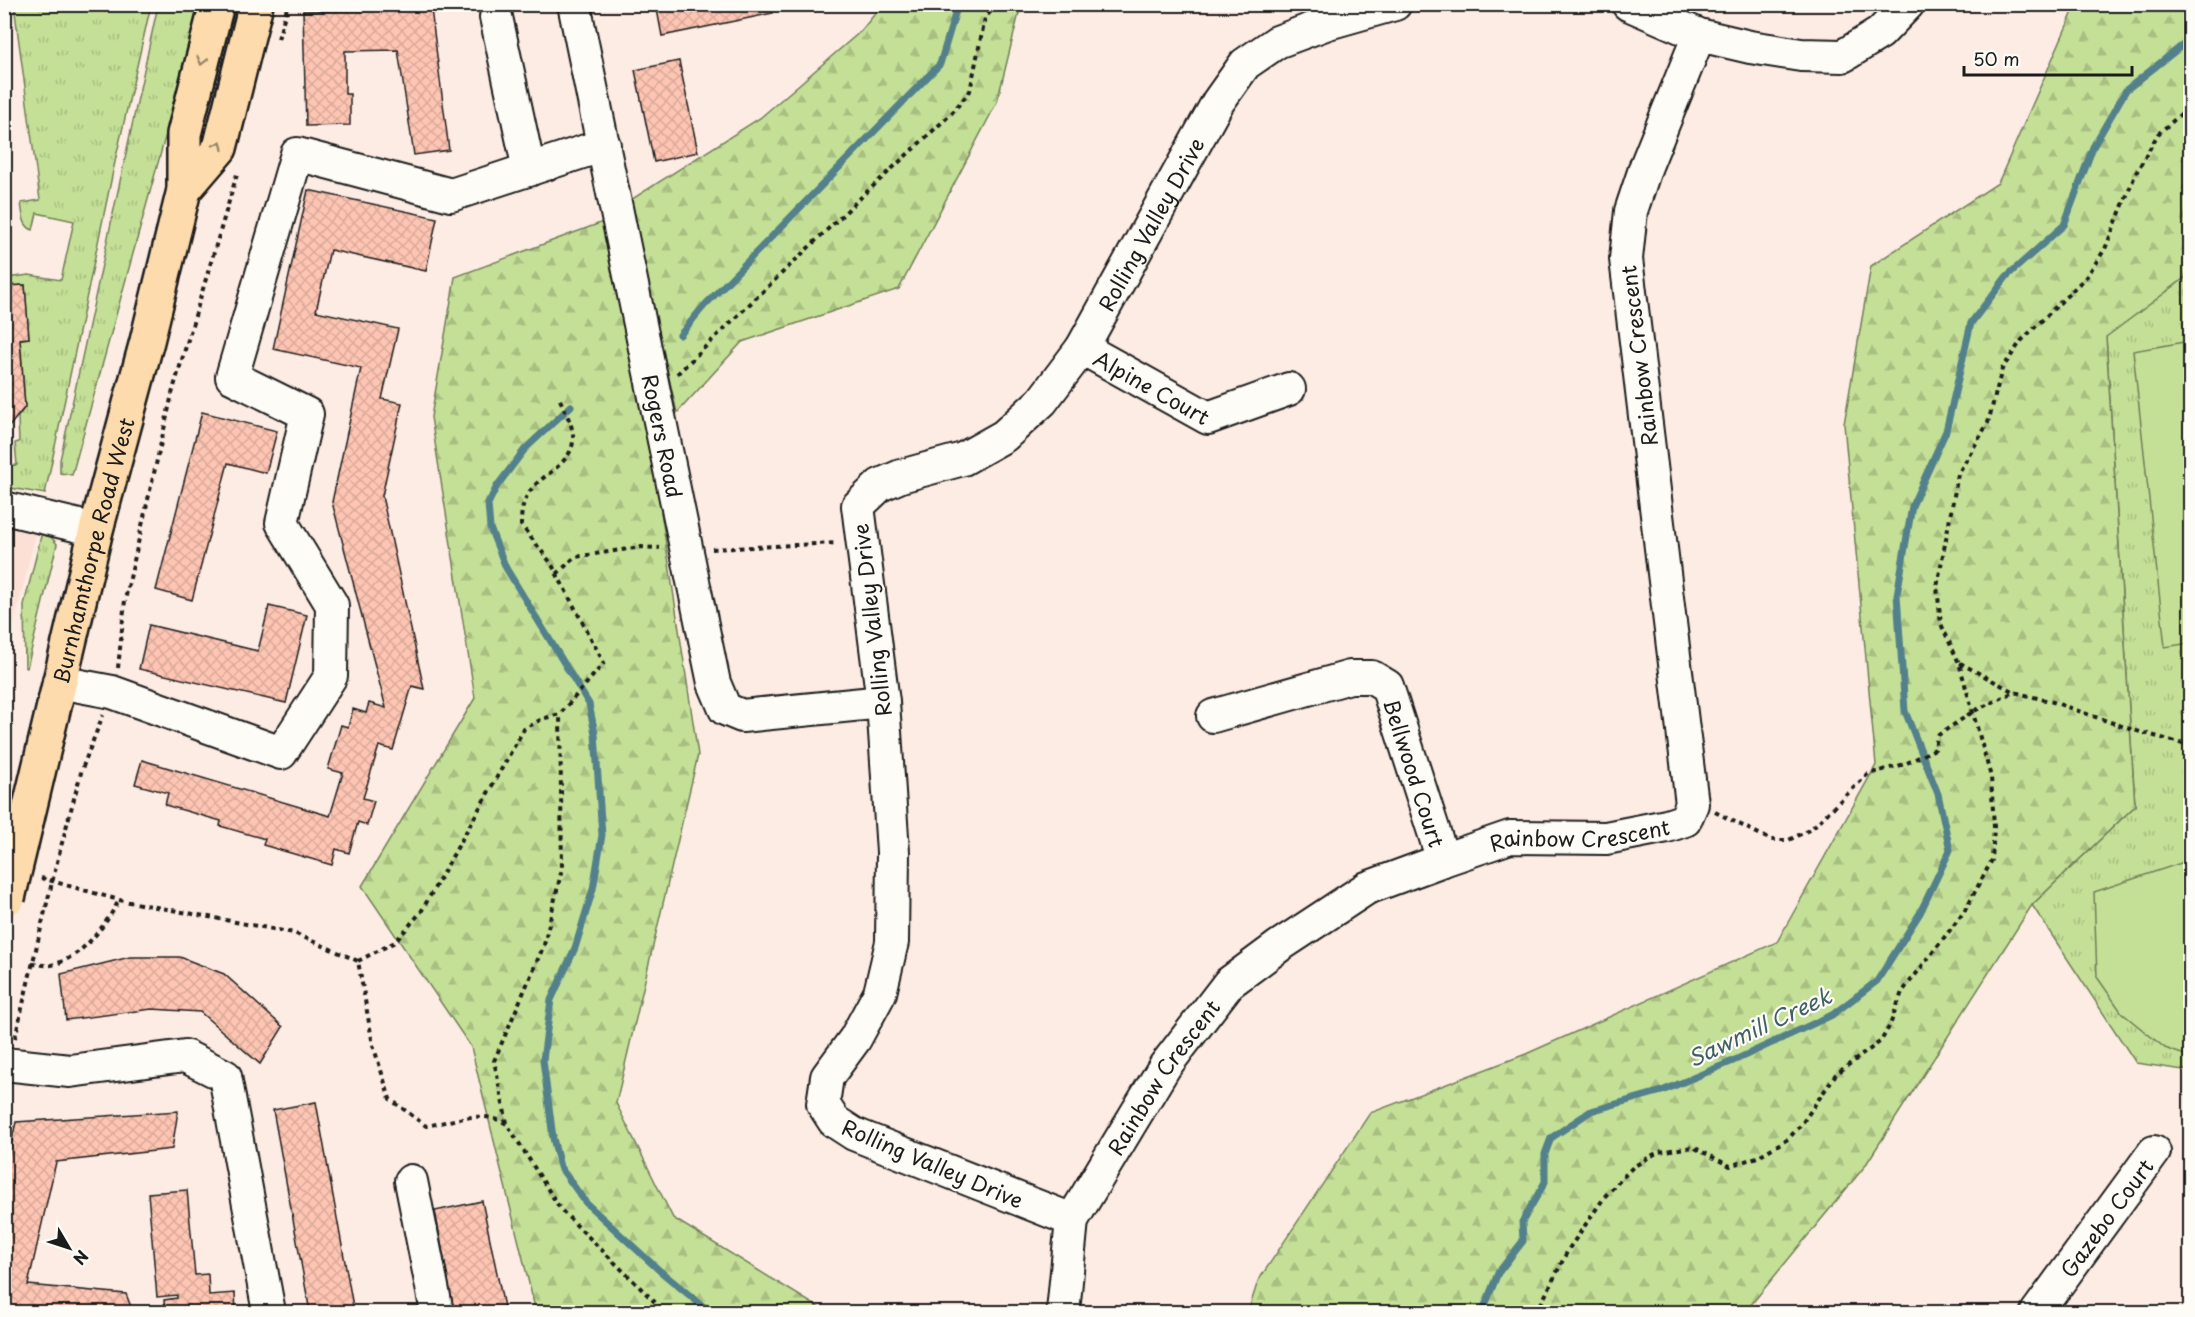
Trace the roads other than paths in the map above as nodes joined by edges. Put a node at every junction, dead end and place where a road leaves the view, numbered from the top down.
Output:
1 (216, 4) edge
2 (256, 4) edge
3 (574, 4) edge
4 (1395, 4) edge
5 (1628, 4) edge
6 (1908, 4) edge
7 (496, 17) dead end
8 (1699, 35) junction
9 (604, 146) junction
10 (529, 170) junction
11 (184, 190) junction
12 (1082, 348) junction
13 (1289, 389) dead end
14 (4, 508) edge
15 (96, 530) junction
16 (59, 682) junction
17 (883, 702) junction
18 (1213, 716) dead end
19 (1443, 860) junction
20 (6, 905) edge
21 (9, 1053) edge
22 (2154, 1152) dead end
23 (411, 1180) dead end
24 (1072, 1220) junction
25 (269, 1312) edge
26 (437, 1312) edge
27 (1063, 1312) edge
28 (2037, 1312) edge

1 -> 11 main road, Burnhamthorpe Road West
11 -> 2 main road, Burnhamthorpe Road West
3 - 9 street, Rogers Road
4 - 12 street, Rolling Valley Drive
5 - 8 street
6 - 8 street
7 - 10 street
8 - 19 street, Rainbow Crescent
9 - 10 street
9 - 17 street, Rogers Road
10 - 16 street
11 - 15 main road, Burnhamthorpe Road West
12 - 13 street, Alpine Court
12 - 17 street, Rolling Valley Drive
14 - 15 street
15 - 16 main road, Burnhamthorpe Road West
16 - 20 main road, Burnhamthorpe Road West, bridge
17 - 24 street, Rolling Valley Drive
18 - 19 street, Bellwood Court
19 - 24 street, Rainbow Crescent
21 - 25 street
22 - 28 street, Gazebo Court
23 - 26 street
24 - 27 street, Rainbow Crescent

